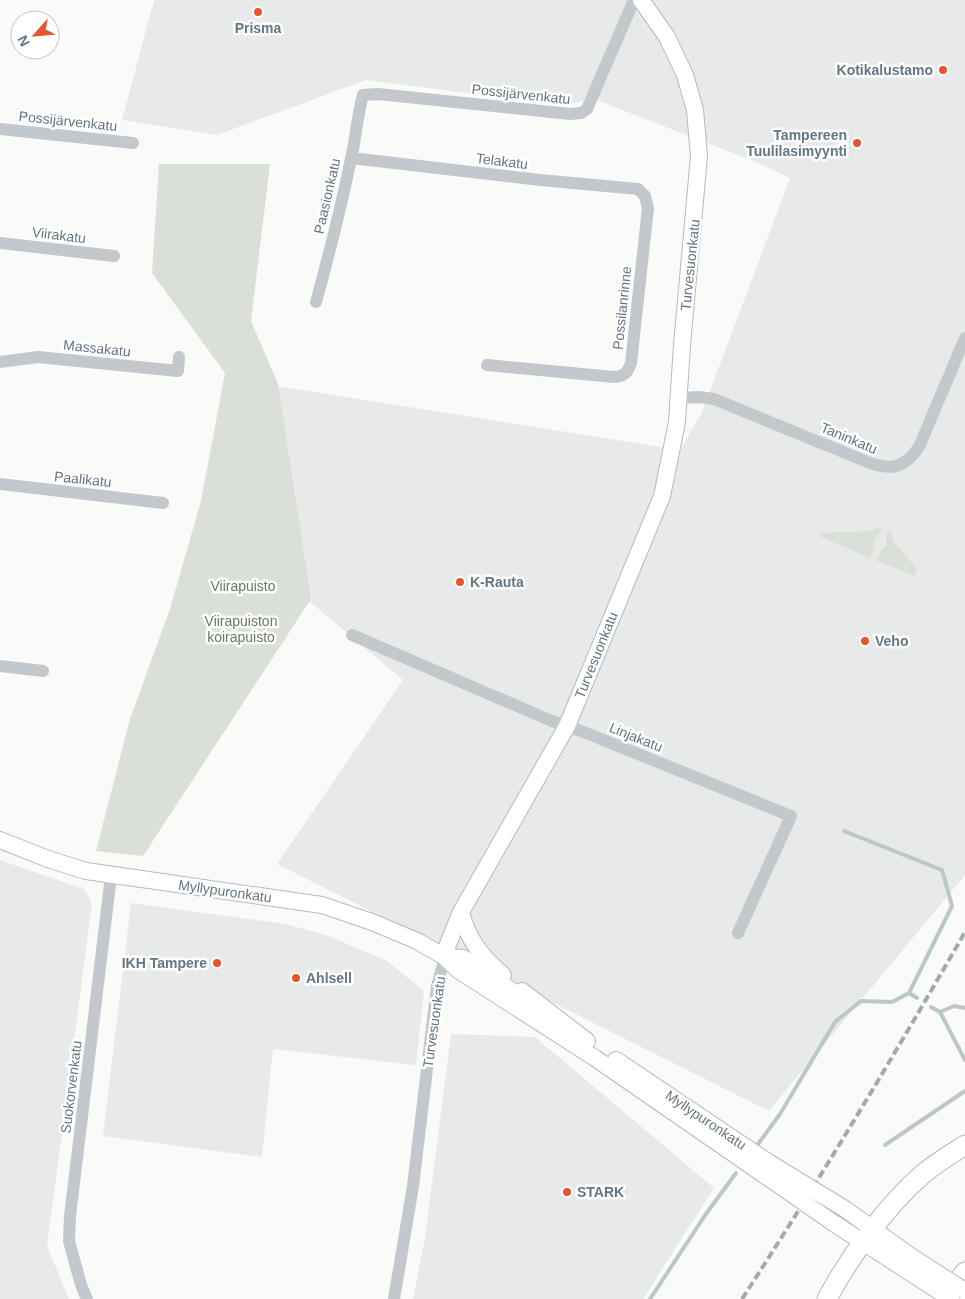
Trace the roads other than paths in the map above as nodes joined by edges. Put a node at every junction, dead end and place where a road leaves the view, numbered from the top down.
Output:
1 (634, 0) edge
2 (641, 0) edge
3 (363, 95) joint
4 (0, 129) edge
5 (133, 143) dead end
6 (351, 158) junction
7 (646, 196) joint
8 (0, 243) edge
9 (114, 256) dead end
10 (316, 302) dead end
11 (965, 338) edge
12 (179, 357) dead end
13 (0, 362) edge
14 (487, 364) dead end
15 (679, 398) junction
16 (0, 484) edge
17 (163, 503) dead end
18 (352, 635) dead end
19 (0, 666) edge
20 (43, 671) dead end
21 (567, 726) junction
22 (0, 840) edge
23 (112, 876) junction
24 (462, 912) junction
25 (738, 933) dead end
26 (445, 957) junction
27 (587, 1041) junction
28 (965, 1145) edge
29 (764, 1167) junction
30 (868, 1235) junction
31 (908, 1263) junction
32 (965, 1272) edge
33 (965, 1292) edge
34 (87, 1299) edge
35 (394, 1299) edge
36 (827, 1299) edge
37 (944, 1299) edge
38 (951, 1299) edge

1 - 3 street, Possijärvenkatu
2 - 15 main road, Turvesuonkatu
3 - 6 street, Paasionkatu
4 - 5 street, Possijärvenkatu
6 - 7 street, Telakatu
6 - 10 street, Paasionkatu
7 - 14 street, Possilanrinne
8 - 9 street, Viirakatu
11 - 15 street, Taninkatu
12 - 13 street, Massakatu
15 - 21 main road, Turvesuonkatu
16 - 17 street, Paalikatu
18 - 21 street, Linjakatu
19 - 20 street
21 - 24 main road, Turvesuonkatu
21 - 25 street, Linjakatu
22 - 23 main road, Myllypuronkatu
23 - 26 main road, Myllypuronkatu
23 - 34 street, Suokorvenkatu
24 - 26 main road, Turvesuonkatu
24 - 27 main road
26 - 27 main road, Myllypuronkatu
26 - 29 main road, Myllypuronkatu
26 - 35 street, Turvesuonkatu
27 - 29 main road, Myllypuronkatu
28 - 30 highway
29 - 30 main road, Myllypuronkatu, bridge
29 - 30 main road, Myllypuronkatu, bridge
30 - 31 main road, Myllypuronkatu
30 - 36 highway
31 - 33 main road, Myllypuronkatu, bridge
31 - 38 main road, Myllypuronkatu, bridge
32 - 37 highway

